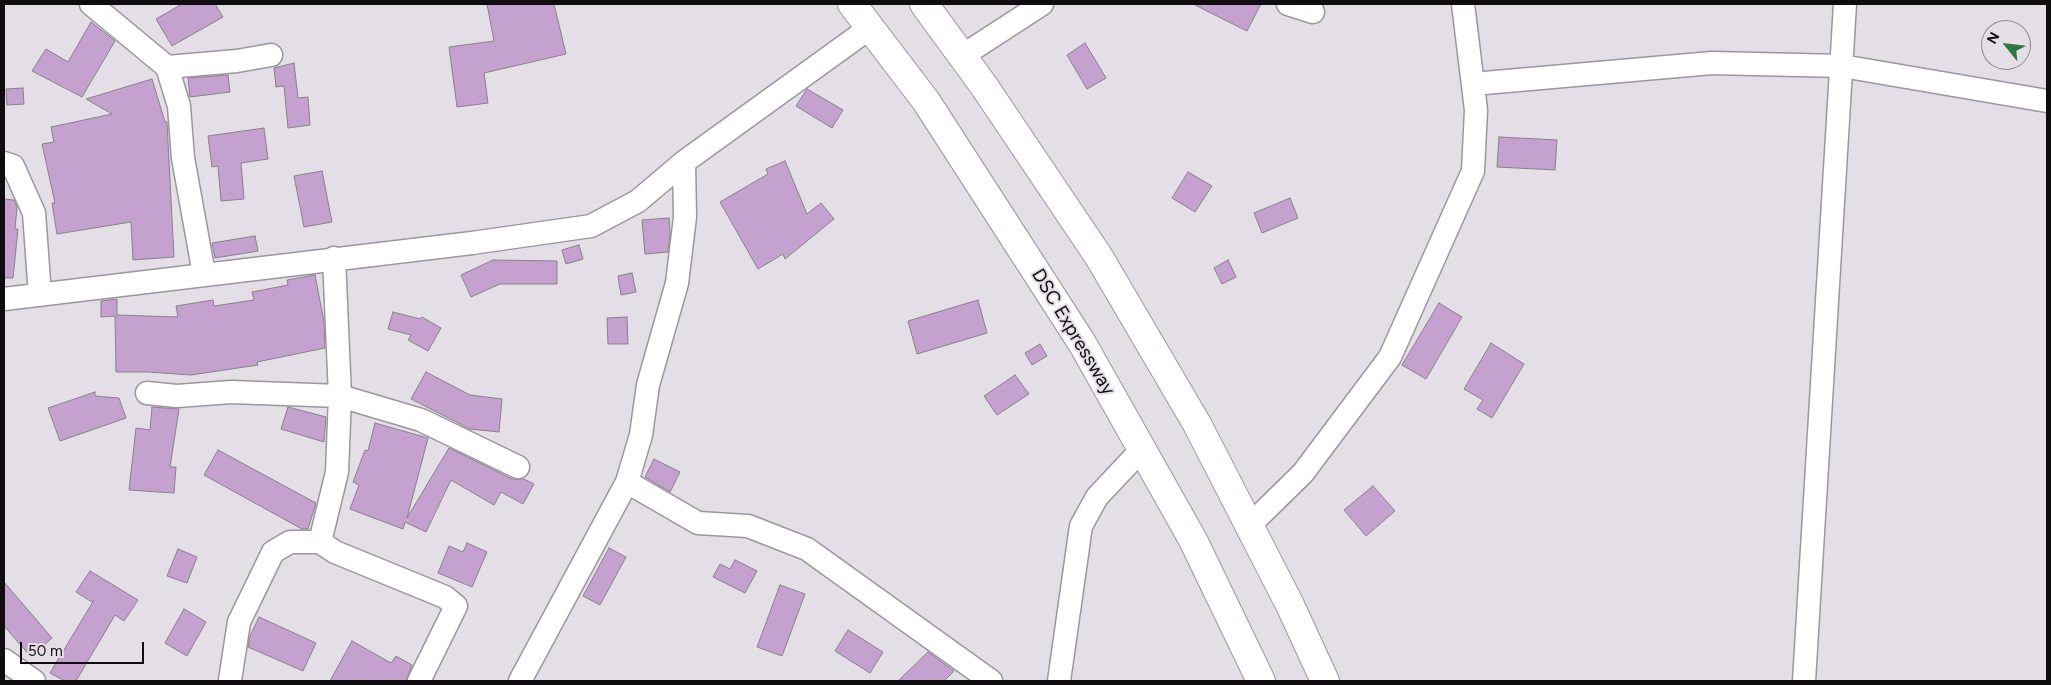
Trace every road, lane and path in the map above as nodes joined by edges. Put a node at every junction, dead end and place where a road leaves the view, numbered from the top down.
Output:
1 (91, 4) edge
2 (852, 4) edge
3 (924, 4) edge
4 (1042, 4) edge
5 (1288, 4) edge
6 (1463, 4) edge
7 (1845, 4) edge
8 (1313, 12) dead end
9 (871, 27) junction
10 (271, 55) dead end
11 (962, 56) junction
12 (1842, 66) junction
13 (168, 67) junction
14 (1473, 84) junction
15 (2047, 102) edge
16 (684, 162) junction
17 (4, 163) edge
18 (334, 258) junction
19 (204, 274) junction
20 (40, 295) junction
21 (4, 299) edge
22 (147, 393) dead end
23 (340, 396) junction
24 (1142, 449) junction
25 (518, 468) dead end
26 (627, 482) junction
27 (1249, 526) junction
28 (320, 542) junction
29 (4, 660) edge
30 (230, 680) edge
31 (34, 681) edge
32 (419, 681) edge
33 (520, 681) edge
34 (991, 681) edge
35 (1059, 681) edge
36 (1261, 681) edge
37 (1325, 681) edge
38 (1804, 681) edge

1 - 13 street
2 - 9 main road, DSC Expressway
3 - 11 main road
4 - 11 street
5 - 8 street
6 - 14 street
7 - 12 street
9 - 16 street
9 - 24 main road, DSC Expressway
10 - 13 street
11 - 27 main road
12 - 14 street
12 - 15 street
12 - 38 street
13 - 19 street
14 - 27 street
16 - 18 street
16 - 26 street
17 - 20 street
18 - 19 street
18 - 23 street
19 - 20 street
20 - 21 street
22 - 23 street
23 - 25 street
23 - 28 street
24 - 35 street
24 - 36 main road, DSC Expressway
26 - 33 street
26 - 34 street
27 - 37 main road
28 - 30 street
28 - 32 street
29 - 31 street

